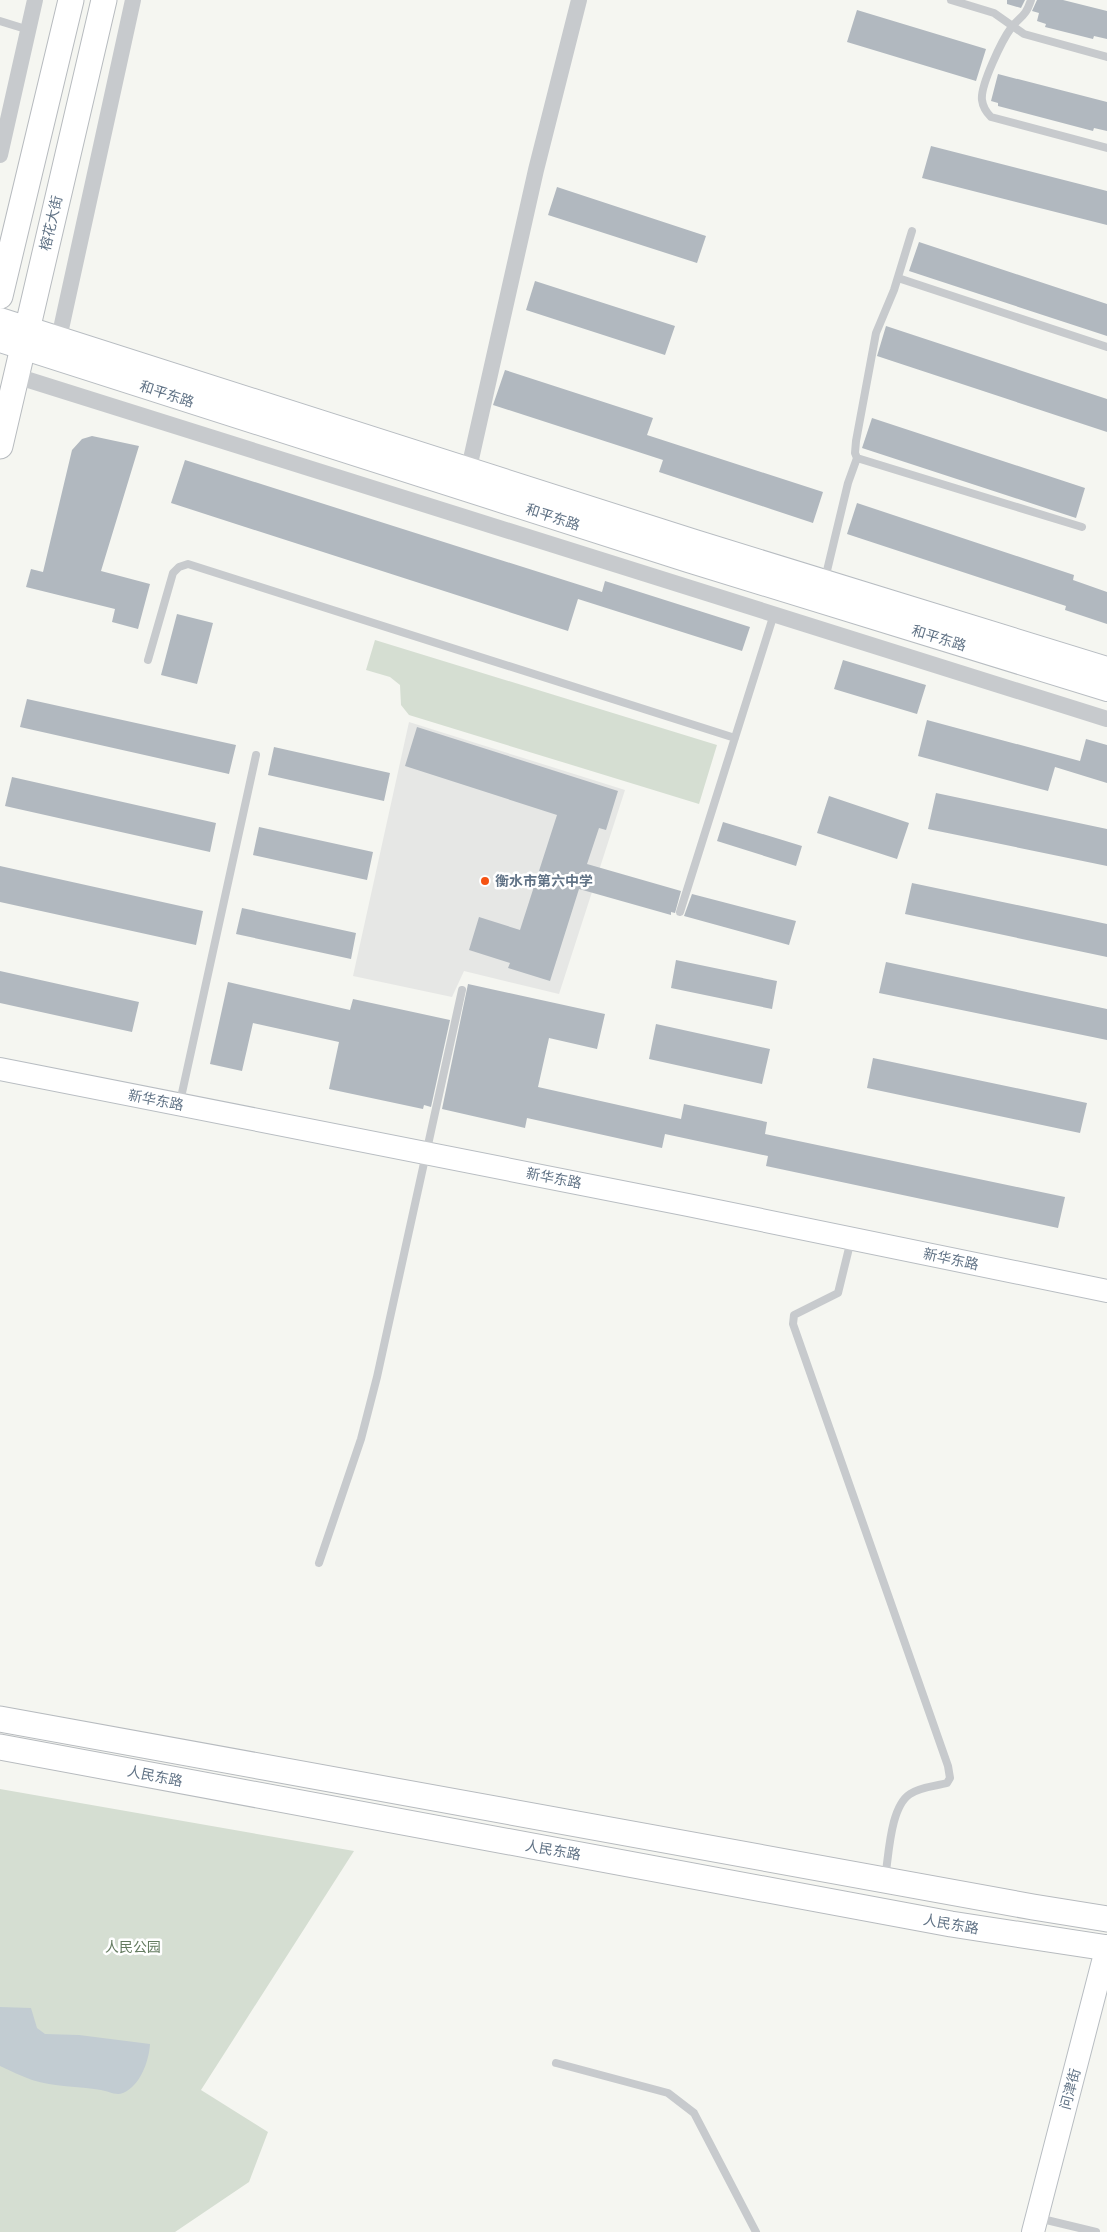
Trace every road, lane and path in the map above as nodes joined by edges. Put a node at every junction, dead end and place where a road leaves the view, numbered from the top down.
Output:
1 (35, 0) edge
2 (71, 0) edge
3 (104, 0) edge
4 (133, 0) edge
5 (579, 0) edge
6 (951, 0) edge
7 (1031, 0) edge
8 (0, 21) edge
9 (1012, 26) junction
10 (28, 30) junction
11 (1107, 57) edge
12 (2, 137) edge
13 (1107, 148) edge
14 (0, 155) edge
15 (912, 231) dead end
16 (898, 278) junction
17 (0, 296) edge
18 (0, 319) edge
19 (59, 338) junction
20 (16, 339) edge
21 (1107, 347) edge
22 (16, 376) junction
23 (0, 446) edge
24 (857, 458) junction
25 (469, 468) junction
26 (1082, 527) dead end
27 (824, 581) junction
28 (774, 614) junction
29 (148, 660) dead end
30 (1107, 668) edge
31 (1107, 690) edge
32 (1107, 719) edge
33 (735, 738) junction
34 (256, 755) dead end
35 (680, 912) dead end
36 (462, 990) dead end
37 (0, 1069) edge
38 (179, 1104) junction
39 (426, 1153) junction
40 (851, 1238) junction
41 (1107, 1291) edge
42 (319, 1564) dead end
43 (0, 1719) edge
44 (0, 1747) edge
45 (885, 1881) junction
46 (1107, 1919) edge
47 (1107, 1948) edge
48 (556, 2063) dead end
49 (1034, 2225) edge
50 (756, 2232) edge
51 (1096, 2232) edge

1 - 10 street
2 - 17 main road
3 - 20 main road, 榕花大街
4 - 19 street
5 - 25 street
6 - 9 lane
7 - 9 lane
8 - 10 lane
9 - 11 lane
9 - 13 lane
10 - 12 street
12 - 14 street
15 - 16 lane
16 - 21 lane
16 - 24 lane
18 - 20 main road, 和平东路
19 - 20 main road, 和平东路
19 - 25 main road, 和平东路
20 - 22 main road, 榕花大街
20 - 31 main road, 和平东路
22 - 23 main road, 榕花大街
22 - 28 street
24 - 26 lane
24 - 27 lane
25 - 27 main road, 和平东路
27 - 30 main road, 和平东路
28 - 32 street
28 - 33 lane
29 - 33 lane
33 - 35 lane
34 - 38 lane
36 - 39 lane
37 - 38 main road, 新华东路
38 - 39 main road, 新华东路
39 - 40 main road, 新华东路
39 - 42 lane
40 - 41 main road, 新华东路
40 - 45 lane
43 - 45 main road, 人民东路
44 - 47 main road, 人民东路
45 - 46 main road, 人民东路
47 - 49 main road, 问津街
48 - 50 lane
49 - 51 lane

